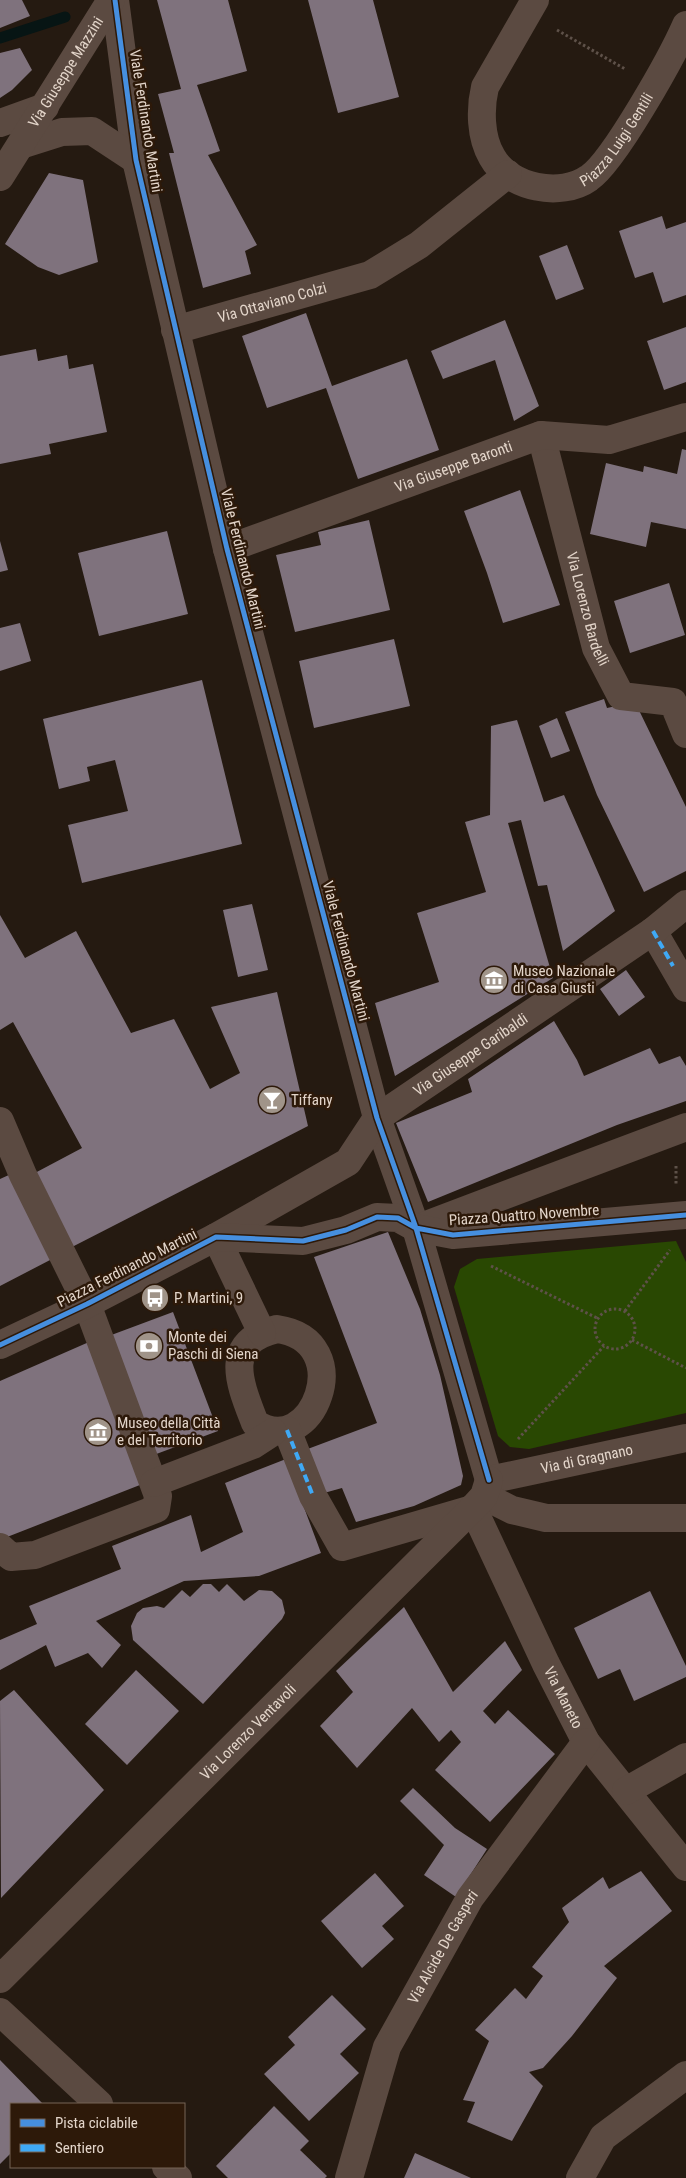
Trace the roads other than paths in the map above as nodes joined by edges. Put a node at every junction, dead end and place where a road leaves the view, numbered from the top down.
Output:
1 (111, 0) edge
2 (115, 0) edge
3 (531, 6) edge
4 (686, 25) edge
5 (45, 107) junction
6 (0, 123) edge
7 (21, 146) junction
8 (136, 160) junction
9 (508, 174) junction
10 (0, 177) edge
11 (175, 330) junction
12 (686, 417) edge
13 (542, 435) junction
14 (227, 549) junction
15 (686, 734) edge
16 (686, 904) edge
17 (653, 931) junction
18 (680, 977) edge
19 (377, 1118) junction
20 (0, 1120) edge
21 (686, 1127) edge
22 (686, 1215) edge
23 (416, 1228) junction
24 (216, 1237) junction
25 (87, 1304) junction
26 (262, 1333) junction
27 (0, 1345) edge
28 (280, 1431) junction
29 (686, 1438) edge
30 (154, 1482) junction
31 (482, 1495) junction
32 (686, 1518) edge
33 (0, 1547) edge
34 (586, 1742) junction
35 (686, 1757) edge
36 (626, 1791) junction
37 (686, 1866) edge
38 (0, 1979) edge
39 (0, 2012) edge
40 (686, 2075) edge
41 (98, 2103) edge
42 (167, 2168) edge
43 (178, 2178) edge
44 (349, 2178) edge
45 (580, 2178) edge

1 - 5 street, Via Giuseppe Mazzini
2 - 8 street, Viale Ferdinando Martini
3 - 9 street, Piazza Luigi Gentili
4 - 9 street, Piazza Luigi Gentili
5 - 6 street
5 - 7 street, Via Giuseppe Mazzini
7 - 8 street, Via Giuseppe Mazzini
7 - 10 street, Via Giuseppe Mazzini
8 - 11 street, Viale Ferdinando Martini
9 - 11 street, Via Ottaviano Colzi
11 - 14 street, Viale Ferdinando Martini
12 - 13 street, Via Giuseppe Baronti
13 - 14 street, Via Giuseppe Baronti
13 - 15 street, Via Lorenzo Bardelli
14 - 19 street, Viale Ferdinando Martini
16 - 17 street, Via Giuseppe Garibaldi
17 - 18 street
17 - 19 street, Via Giuseppe Garibaldi
19 - 23 street
19 - 24 street, Piazza Ferdinando Martini
20 - 25 street
21 - 23 street
22 - 23 street, Piazza Quattro Novembre
23 - 24 street, Piazza Ferdinando Martini
23 - 31 street
24 - 25 street, Piazza Ferdinando Martini
24 - 26 street
25 - 27 street, Piazza Ferdinando Martini
25 - 30 street
26 - 28 street
26 - 28 street
28 - 30 street
28 - 31 street, Via di Gragnano
29 - 31 street, Via di Gragnano
30 - 33 street
31 - 32 street
31 - 34 street, Via Maneto
31 - 38 street, Via Lorenzo Ventavoli
34 - 36 street, Via Maneto
34 - 44 street, Via Alcide De Gasperi
35 - 36 street
36 - 37 street, Via Maneto
39 - 41 street
40 - 45 street
42 - 43 street

